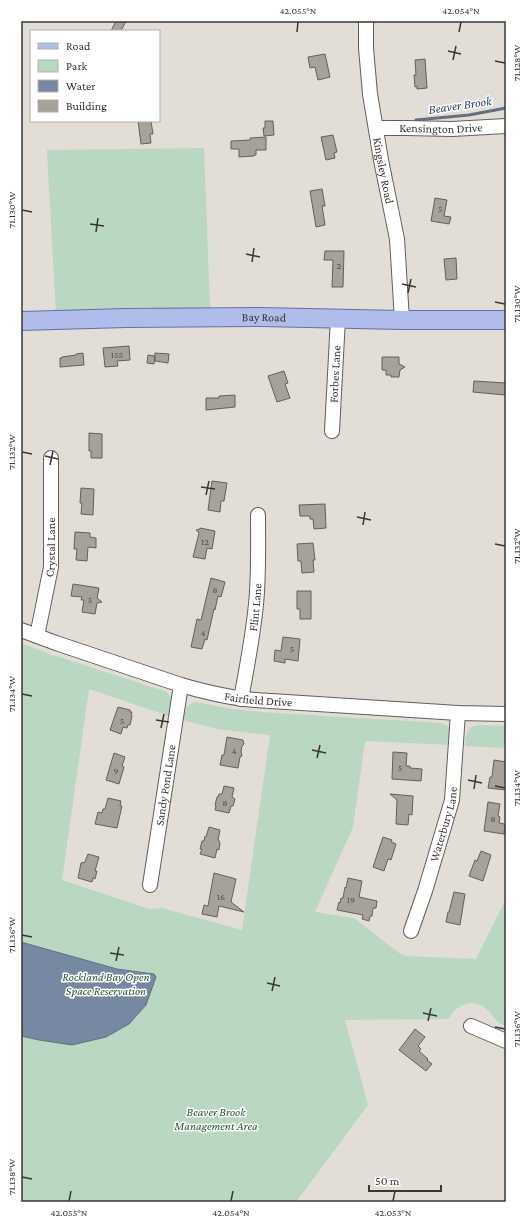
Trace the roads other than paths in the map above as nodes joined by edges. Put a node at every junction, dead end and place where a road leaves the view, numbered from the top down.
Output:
1 (366, 21) edge
2 (506, 126) edge
3 (376, 128) junction
4 (338, 318) junction
5 (402, 320) junction
6 (506, 320) edge
7 (21, 321) edge
8 (332, 431) dead end
9 (51, 458) dead end
10 (258, 515) dead end
11 (21, 630) edge
12 (36, 636) junction
13 (181, 685) junction
14 (241, 699) junction
15 (458, 713) junction
16 (506, 714) edge
17 (150, 885) dead end
18 (411, 931) dead end
19 (471, 1026) dead end
20 (506, 1041) edge

1 - 3 street, Kingsley Road
2 - 3 street, Kensington Drive
3 - 5 street, Kingsley Road
4 - 5 main road, Bay Road
4 - 7 main road, Bay Road
4 - 8 street, Forbes Lane
5 - 6 main road, Bay Road
9 - 12 street, Crystal Lane
10 - 14 street, Flint Lane
11 - 12 street, Fairfield Drive
12 - 13 street, Fairfield Drive
13 - 14 street, Fairfield Drive
13 - 17 street, Sandy Pond Lane
14 - 15 street, Fairfield Drive
15 - 16 street, Fairfield Drive
15 - 18 street, Waterbury Lane
19 - 20 street

